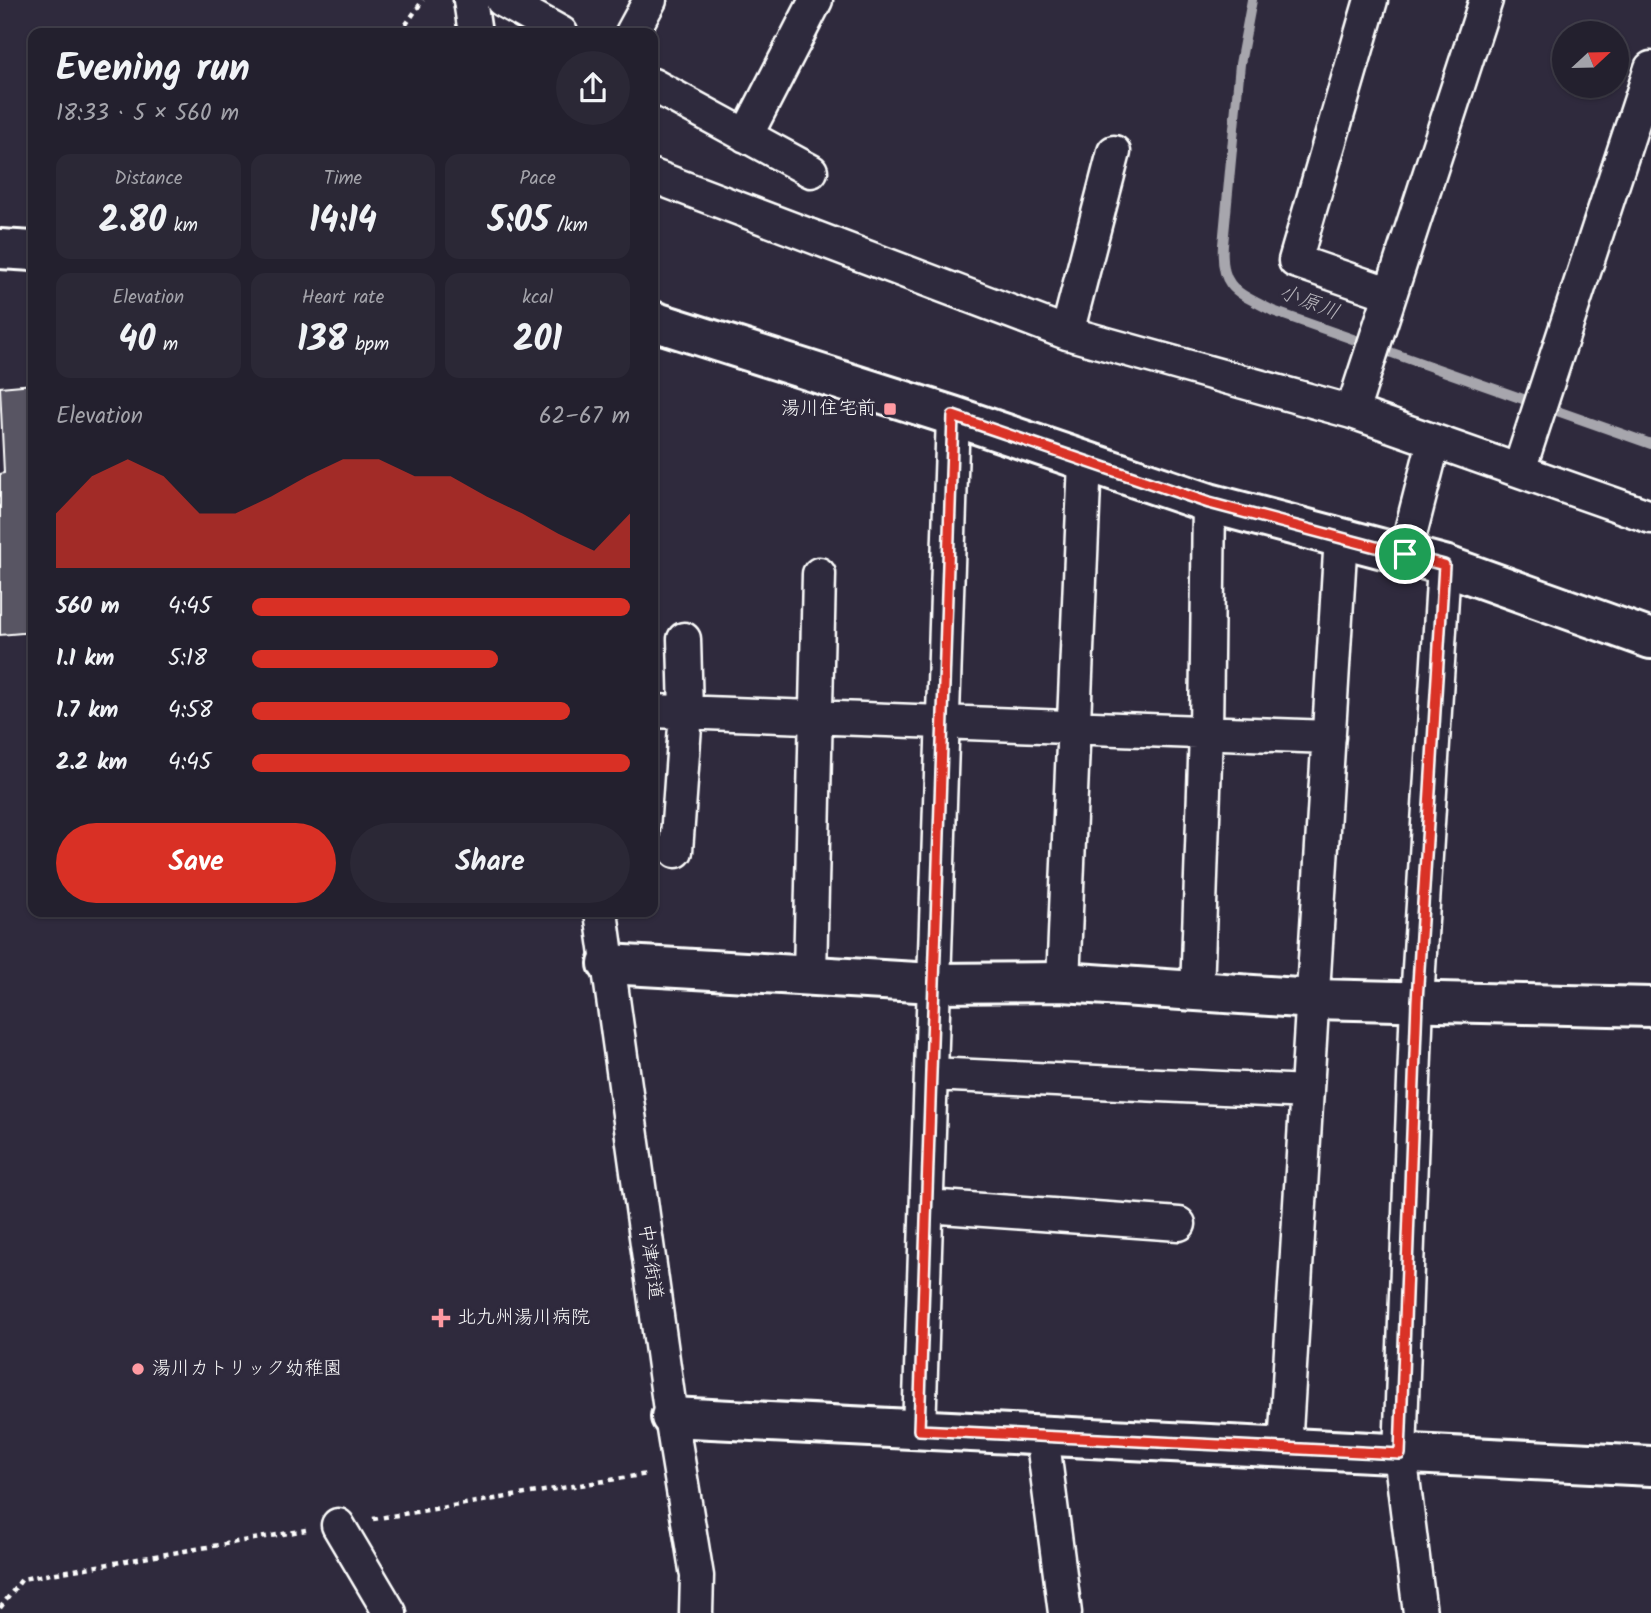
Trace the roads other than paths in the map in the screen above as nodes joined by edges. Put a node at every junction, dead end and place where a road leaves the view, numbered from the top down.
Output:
1 (470, 0) edge
2 (502, 0) edge
3 (650, 0) edge
4 (816, 0) edge
5 (1371, 0) edge
6 (1486, 0) edge
7 (474, 28) edge
8 (552, 28) edge
9 (635, 28) edge
10 (1651, 68) edge
11 (658, 88) edge
12 (746, 136) junction
13 (1114, 152) dead end
14 (811, 171) dead end
15 (658, 178) edge
16 (0, 249) edge
17 (28, 251) edge
18 (1388, 293) junction
19 (658, 323) edge
20 (1067, 333) junction
21 (1352, 412) junction
22 (953, 416) junction
23 (1434, 441) junction
24 (1085, 461) junction
25 (1519, 470) junction
26 (1209, 503) junction
27 (1651, 517) edge
28 (1341, 536) junction
29 (1405, 554) junction
30 (1444, 565) junction
31 (818, 574) dead end
32 (684, 639) dead end
33 (1651, 639) edge
34 (658, 711) edge
35 (686, 712) junction
36 (817, 717) junction
37 (943, 722) junction
38 (1073, 727) junction
39 (1206, 732) junction
40 (1329, 737) junction
41 (676, 850) dead end
42 (602, 917) edge
43 (608, 964) junction
44 (810, 975) junction
45 (1063, 982) junction
46 (934, 983) junction
47 (1197, 992) junction
48 (1312, 999) junction
49 (1417, 1001) junction
50 (1651, 1007) edge
51 (931, 1074) junction
52 (1307, 1092) junction
53 (927, 1206) junction
54 (1179, 1224) dead end
55 (671, 1417) junction
56 (919, 1430) junction
57 (1042, 1436) junction
58 (1285, 1448) junction
59 (1400, 1454) junction
60 (1651, 1466) edge
61 (338, 1525) dead end
62 (390, 1613) edge
63 (696, 1613) edge
64 (1065, 1613) edge
65 (1420, 1613) edge

1 - 7 street
2 - 8 street
3 - 9 street
4 - 12 street
5 - 18 street
6 - 18 street
10 - 25 street
11 - 12 street
12 - 14 street
13 - 20 street
15 - 20 street
16 - 17 street
18 - 21 street
19 - 22 street
20 - 21 street
21 - 23 street
22 - 24 street
22 - 37 street
23 - 25 street
23 - 29 street
24 - 26 street
24 - 38 street
25 - 27 street
26 - 28 street
26 - 39 street
28 - 29 street
28 - 40 street
29 - 30 street
30 - 33 street
30 - 49 street
31 - 36 street
32 - 35 street
34 - 35 street
35 - 36 street
35 - 41 street
36 - 37 street
36 - 44 street
37 - 38 street
37 - 46 street
38 - 39 street
38 - 45 street
39 - 40 street
39 - 47 street
40 - 48 street
42 - 43 street, 中津街道
43 - 44 street
43 - 55 street, 中津街道
44 - 46 street
45 - 46 street
45 - 47 street
46 - 51 street
47 - 48 street
48 - 49 street
48 - 52 street
49 - 50 street
49 - 59 street
51 - 52 street
51 - 53 street
52 - 58 street
53 - 54 street
53 - 56 street
55 - 56 street
55 - 63 street, 中津街道
56 - 57 street
57 - 58 street
57 - 64 street
58 - 59 street
59 - 60 street
59 - 65 street
61 - 62 street

